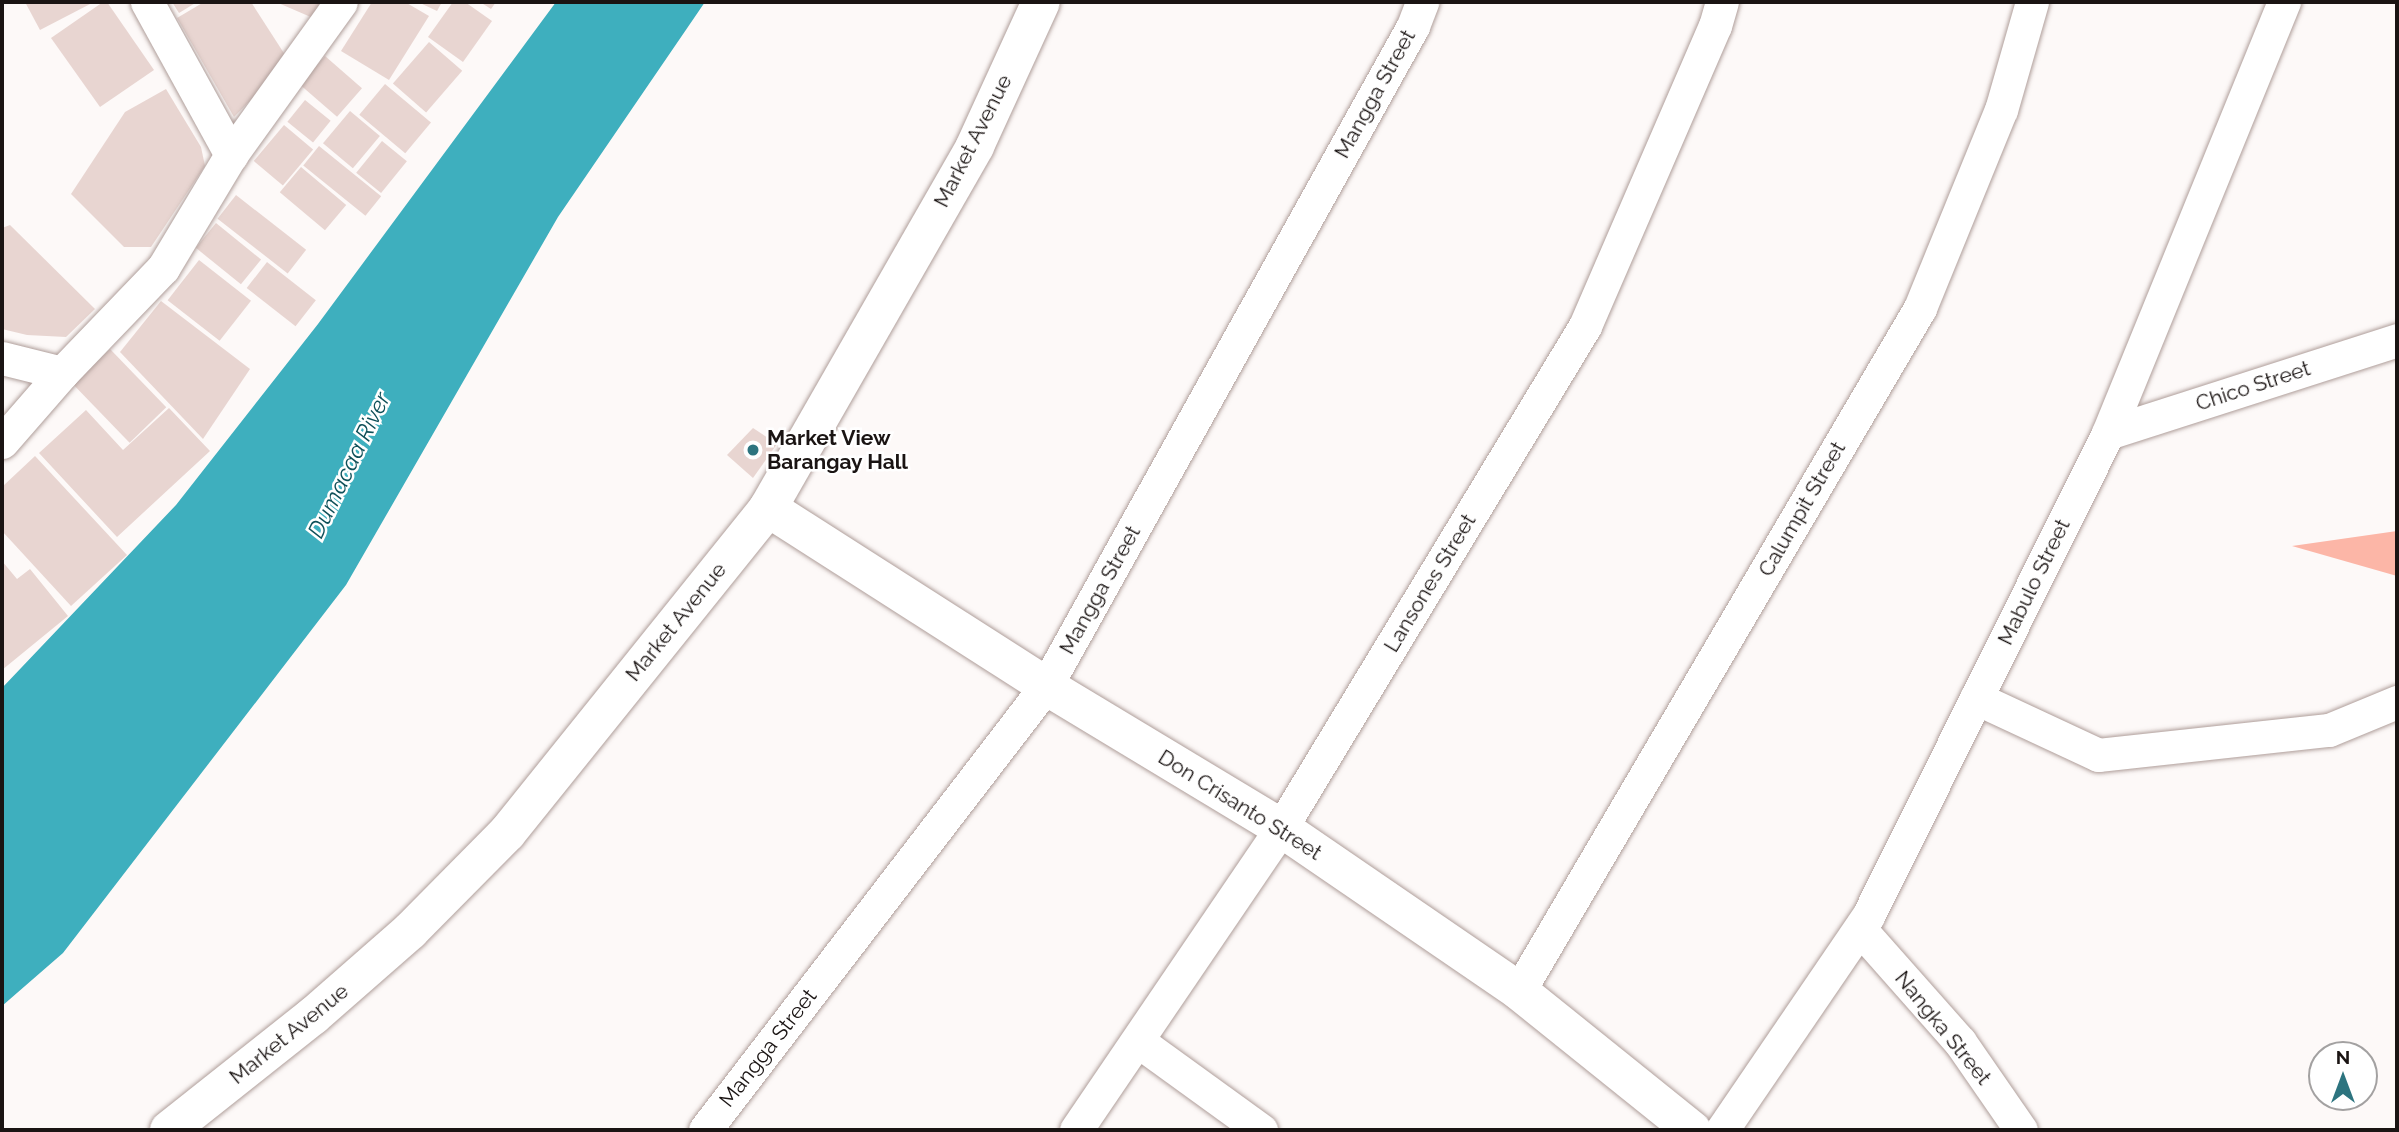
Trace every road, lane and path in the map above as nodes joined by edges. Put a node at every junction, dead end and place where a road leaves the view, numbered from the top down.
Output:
1 (147, 2) edge
2 (341, 2) edge
3 (1041, 2) edge
4 (1422, 2) edge
5 (1722, 2) edge
6 (2032, 2) edge
7 (2284, 2) edge
8 (231, 155) junction
9 (2397, 340) edge
10 (2, 358) edge
11 (62, 373) junction
12 (2108, 433) junction
13 (2, 442) edge
14 (768, 508) junction
15 (1046, 686) junction
16 (1976, 698) junction
17 (2397, 702) edge
18 (1281, 828) junction
19 (1860, 929) junction
20 (1519, 992) junction
21 (1138, 1041) junction
22 (179, 1127) edge
23 (705, 1130) edge
24 (1076, 1130) edge
25 (1261, 1130) edge
26 (1692, 1130) edge
27 (1722, 1130) edge
28 (2021, 1130) edge

1 - 8 street
2 - 8 street
3 - 14 street, Market Avenue
4 - 15 street, Mangga Street
5 - 18 street, Lansones Street
6 - 20 street, Calumpit Street
7 - 12 street, Mabulo Street
8 - 11 street
9 - 12 street, Chico Street
10 - 11 street
11 - 13 street
12 - 16 street, Mabulo Street
14 - 15 street, Don Crisanto Street
14 - 22 street, Market Avenue
15 - 18 street, Don Crisanto Street
15 - 23 street, Mangga Street
16 - 17 street
16 - 19 street, Mabulo Street
18 - 20 street, Don Crisanto Street
18 - 21 street, Lansones Street
19 - 27 street, Mabulo Street
19 - 28 street, Nangka Street
20 - 26 street, Don Crisanto Street
21 - 24 street, Lansones Street
21 - 25 street

